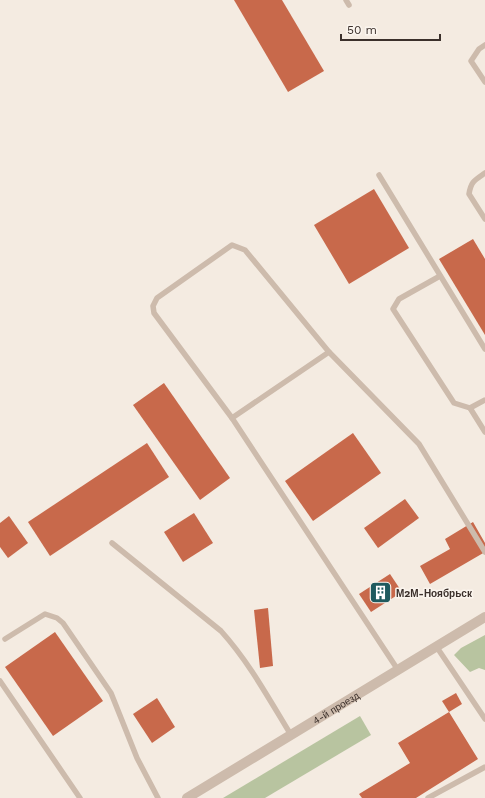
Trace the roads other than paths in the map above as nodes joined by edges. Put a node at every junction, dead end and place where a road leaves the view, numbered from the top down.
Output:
1 (485, 45) edge
2 (485, 82) edge
3 (485, 173) edge
4 (379, 175) dead end
5 (485, 218) edge
6 (440, 276) junction
7 (485, 349) edge
8 (329, 352) junction
9 (485, 400) edge
10 (470, 408) junction
11 (232, 418) junction
12 (485, 432) edge
13 (112, 543) dead end
14 (485, 552) edge
15 (485, 617) edge
16 (5, 639) dead end
17 (436, 646) junction
18 (398, 670) junction
19 (0, 681) edge
20 (485, 719) edge
21 (291, 735) junction
22 (485, 767) edge
23 (80, 798) edge
24 (158, 798) edge
25 (187, 798) edge
26 (428, 798) edge

1 - 2 lane
3 - 5 lane
4 - 6 lane
6 - 7 lane
6 - 10 lane
8 - 11 lane
8 - 11 lane
8 - 14 lane
9 - 10 lane
10 - 12 lane
11 - 18 lane
13 - 21 lane
15 - 17 street, 4-й проезд
16 - 24 lane
17 - 18 street, 4-й проезд
17 - 20 lane
18 - 21 street, 4-й проезд
19 - 23 lane
21 - 25 street, 4-й проезд
22 - 26 lane

